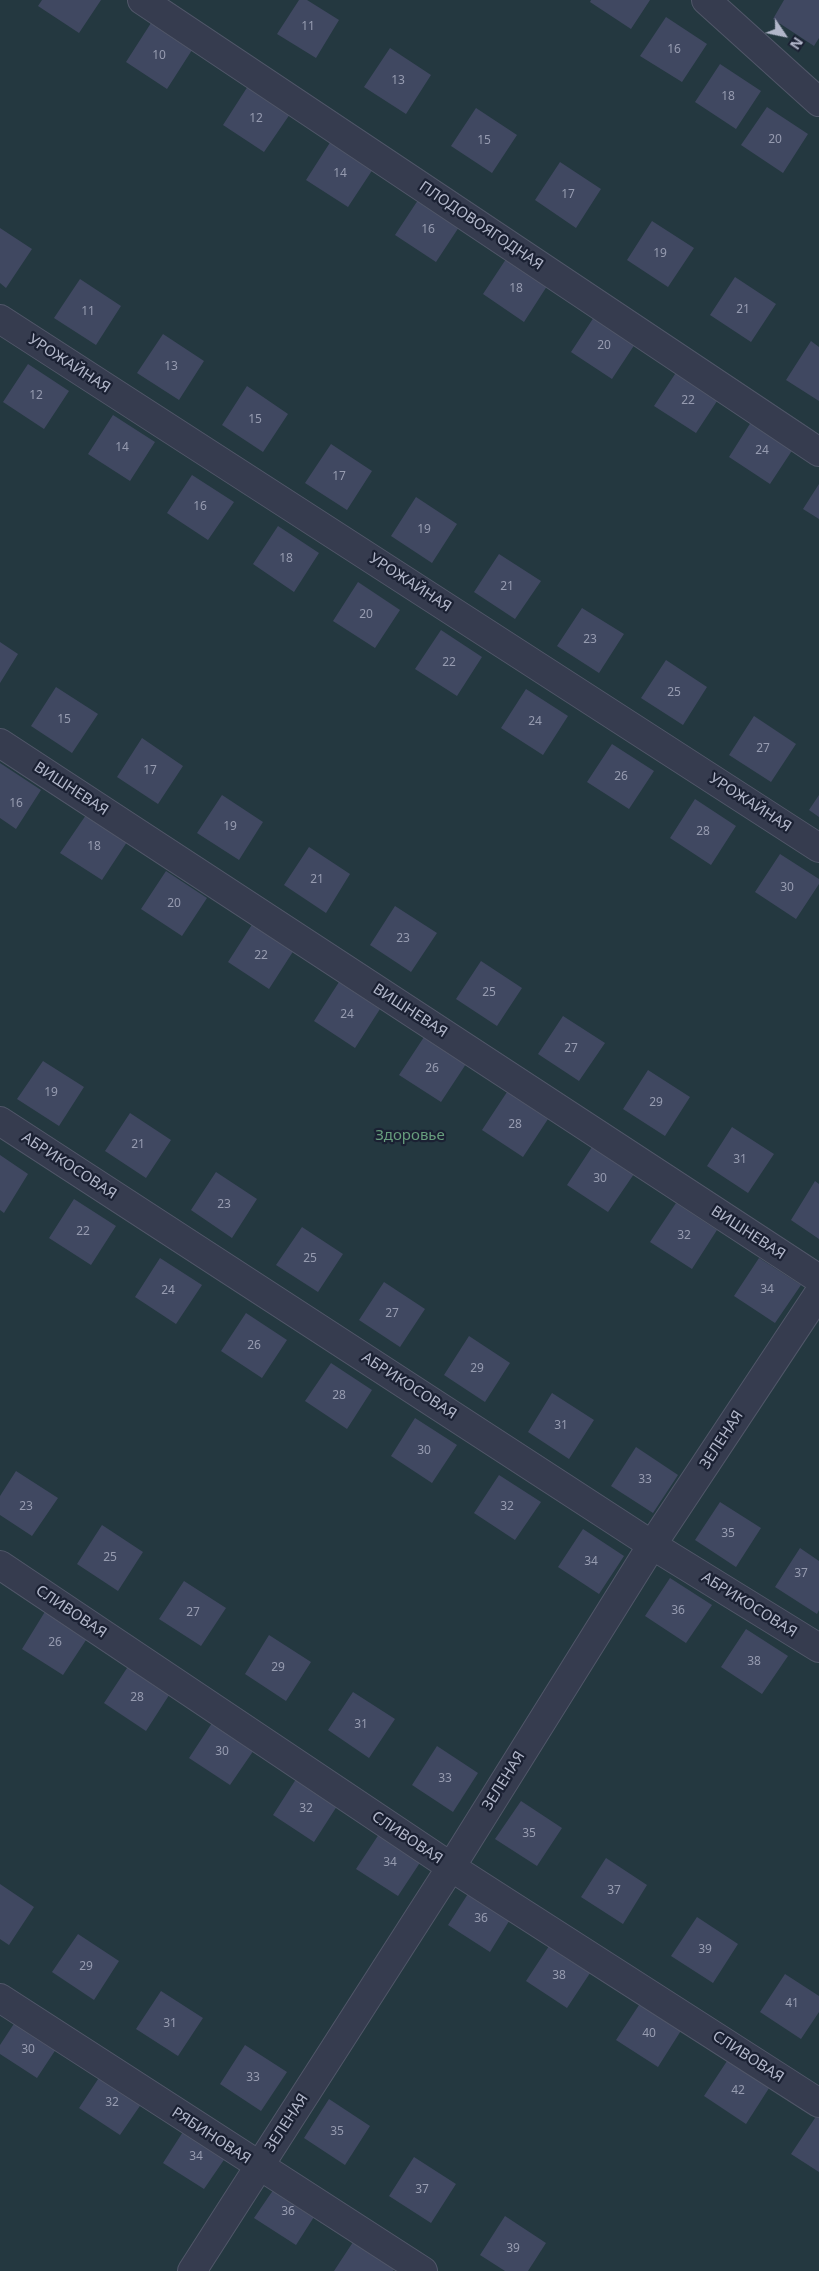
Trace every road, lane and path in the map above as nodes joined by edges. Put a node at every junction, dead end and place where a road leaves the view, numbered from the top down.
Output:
1 (142, 0) edge
2 (706, 0) edge
3 (819, 102) edge
4 (0, 319) edge
5 (819, 452) edge
6 (0, 743) edge
7 (819, 848) edge
8 (0, 1122) edge
9 (819, 1280) edge
10 (819, 1293) edge
11 (652, 1545) junction
12 (0, 1565) edge
13 (819, 1648) edge
14 (451, 1867) junction
15 (0, 1998) edge
16 (819, 2103) edge
17 (259, 2167) junction
18 (192, 2271) edge
19 (423, 2271) edge

1 - 5 street, ПЛОДОВОЯГОДНАЯ
2 - 3 street
4 - 7 street, УРОЖАЙНАЯ
6 - 9 street, ВИШНЕВАЯ
8 - 11 street, АБРИКОСОВАЯ
10 - 11 street, ЗЕЛЕНАЯ
11 - 13 street, АБРИКОСОВАЯ
11 - 14 street, ЗЕЛЕНАЯ
12 - 14 street, СЛИВОВАЯ
14 - 16 street, СЛИВОВАЯ
14 - 17 street, ЗЕЛЕНАЯ
15 - 17 street, РЯБИНОВАЯ
17 - 18 street, ЗЕЛЕНАЯ
17 - 19 street, РЯБИНОВАЯ

